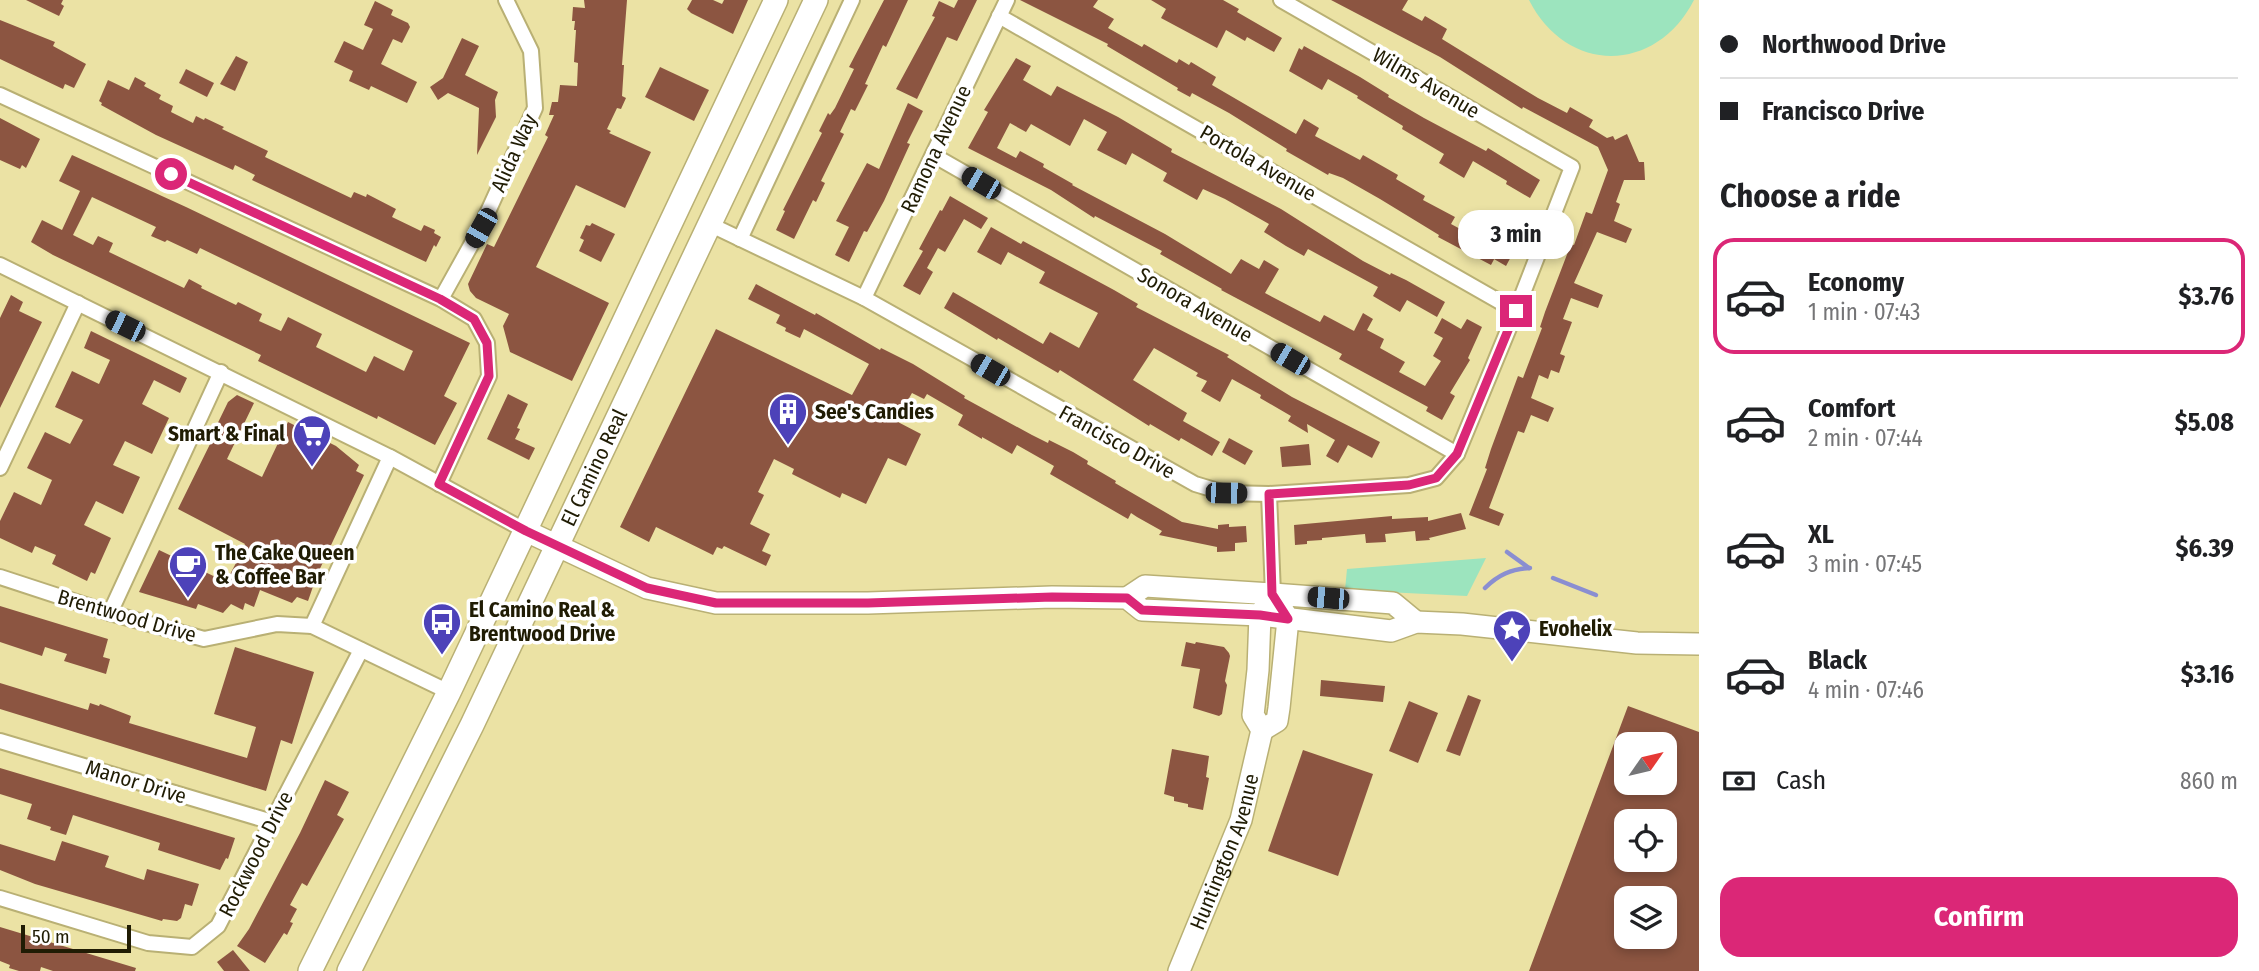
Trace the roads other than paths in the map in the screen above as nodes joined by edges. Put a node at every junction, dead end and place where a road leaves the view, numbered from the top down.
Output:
1 (506, 0) edge
2 (776, 0) edge
3 (816, 0) edge
4 (852, 0) edge
5 (1007, 0) edge
6 (1281, 0) edge
7 (999, 16) junction
8 (0, 94) edge
9 (933, 155) junction
10 (1572, 167) joint
11 (709, 224) junction
12 (740, 239) junction
13 (0, 265) edge
14 (864, 298) junction
15 (440, 299) junction
16 (78, 303) junction
17 (1516, 311) junction
18 (220, 372) junction
19 (1457, 454) junction
20 (390, 457) junction
21 (0, 468) edge
22 (439, 484) junction
23 (1269, 494) junction
24 (526, 531) junction
25 (557, 546) junction
26 (0, 577) edge
27 (1272, 594) junction
28 (1127, 598) junction
29 (110, 613) junction
30 (1260, 615) junction
31 (1288, 619) junction
32 (1416, 622) junction
33 (312, 626) junction
34 (1699, 645) edge
35 (361, 650) junction
36 (449, 692) junction
37 (1262, 730) junction
38 (0, 741) edge
39 (272, 822) junction
40 (0, 898) edge
41 (310, 971) edge
42 (349, 971) edge
43 (1179, 971) edge

1 - 15 street, Alida Way
2 - 24 main road, El Camino Real
3 - 11 main road, El Camino Real
4 - 12 street
5 - 7 street, Ramona Avenue
6 - 10 street, Wilms Avenue
7 - 9 street, Ramona Avenue
7 - 17 street, Portola Avenue
8 - 15 street
9 - 14 street, Ramona Avenue
9 - 19 street, Sonora Avenue
10 - 17 street, Francisco Drive
11 - 12 street, Francisco Drive
11 - 25 main road, El Camino Real
12 - 14 street, Francisco Drive
13 - 16 street
14 - 23 street, Francisco Drive
15 - 22 street
16 - 18 street
16 - 21 street
17 - 19 street, Francisco Drive
18 - 20 street
18 - 29 street
19 - 23 street, Francisco Drive
20 - 22 street
20 - 33 street
22 - 24 street
23 - 27 street
24 - 25 main road
24 - 36 main road, El Camino Real
25 - 28 main road
25 - 42 main road, El Camino Real
26 - 29 street, Brentwood Drive
27 - 28 main road
27 - 30 main road, Huntington Avenue
27 - 31 main road
27 - 32 main road
28 - 30 main road
29 - 33 street, Brentwood Drive
30 - 31 main road
30 - 37 main road, Huntington Avenue
31 - 32 main road
31 - 37 main road, Huntington Avenue
32 - 34 main road
33 - 35 street, Brentwood Drive
35 - 36 street, Brentwood Drive
35 - 39 street, Rockwood Drive
36 - 41 main road, El Camino Real
37 - 43 main road, Huntington Avenue
38 - 39 street, Manor Drive
39 - 40 street, Rockwood Drive

